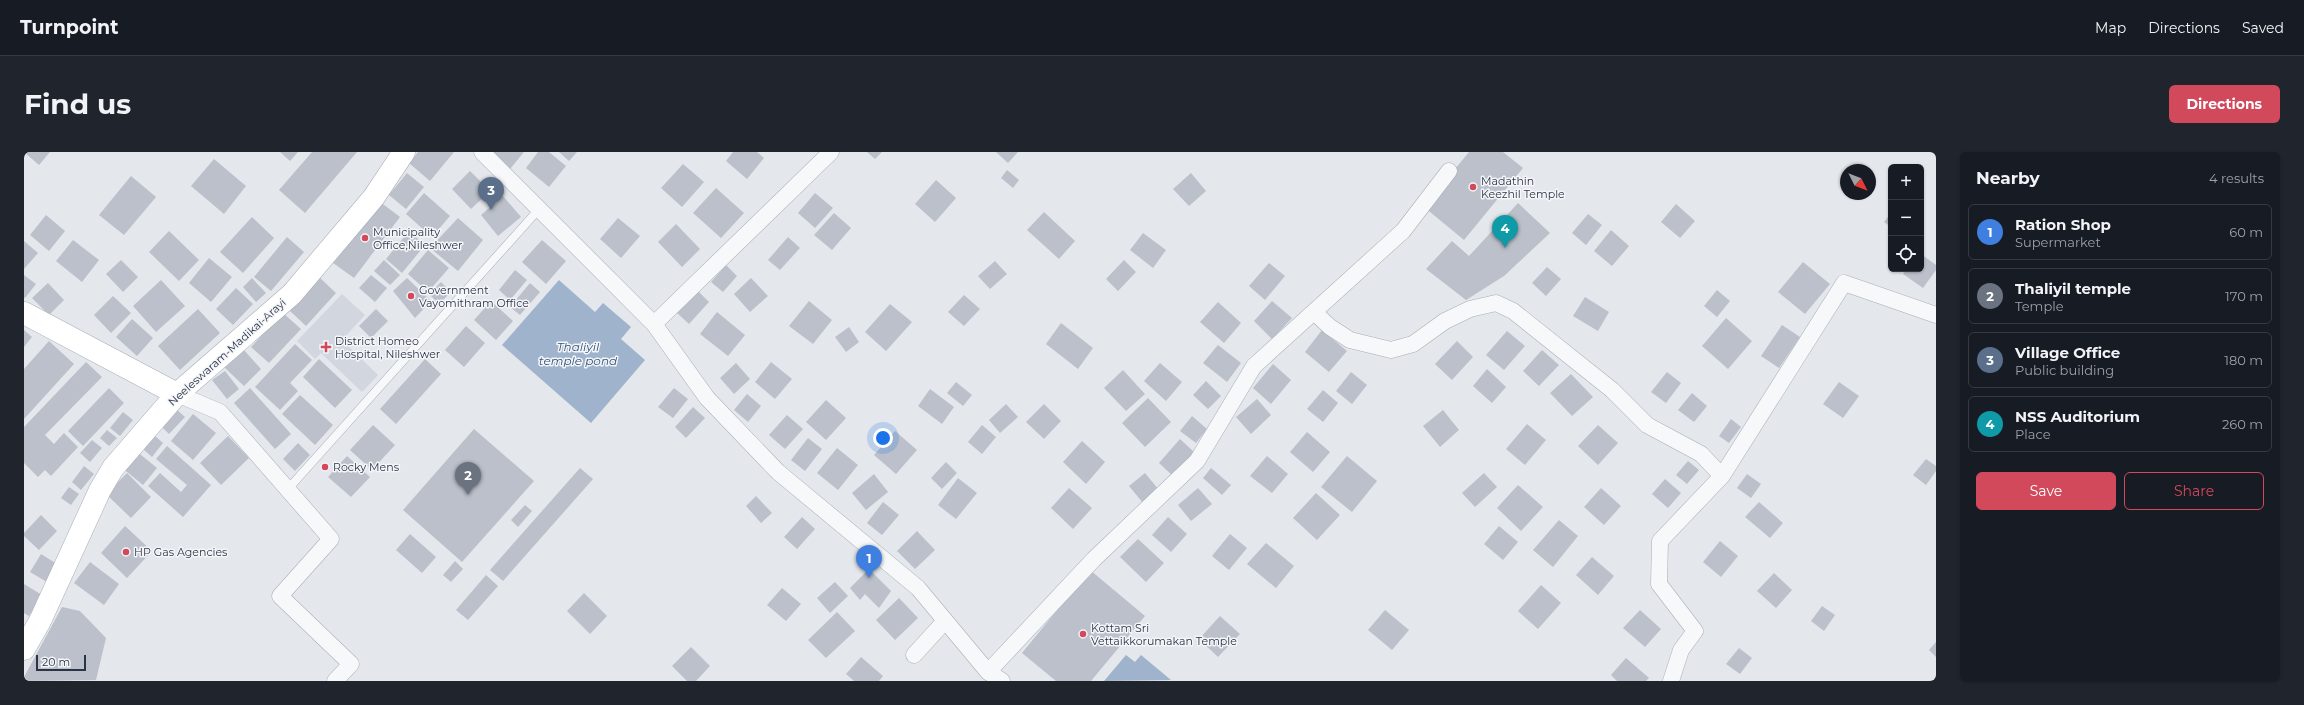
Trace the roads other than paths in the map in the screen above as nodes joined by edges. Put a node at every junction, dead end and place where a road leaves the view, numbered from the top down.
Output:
1 (404, 152) edge
2 (482, 152) edge
3 (831, 152) edge
4 (1449, 171) dead end
5 (540, 208) junction
6 (1314, 312) junction
7 (24, 313) edge
8 (1936, 315) edge
9 (654, 324) junction
10 (177, 394) junction
11 (1722, 476) junction
12 (288, 489) junction
13 (945, 621) junction
14 (24, 649) edge
15 (914, 655) dead end
16 (997, 678) edge
17 (335, 681) edge
18 (1671, 681) edge

1 - 10 main road, Neeleswaram-Madikai-Arayi
2 - 5 street
3 - 9 street
4 - 6 street
5 - 9 street
5 - 12 lane
6 - 11 street
6 - 16 street
7 - 10 main road
8 - 11 street
9 - 13 street
10 - 12 street
10 - 14 main road, Neeleswaram-Madikai-Arayi
11 - 18 street
12 - 17 street
13 - 15 street
13 - 16 street

